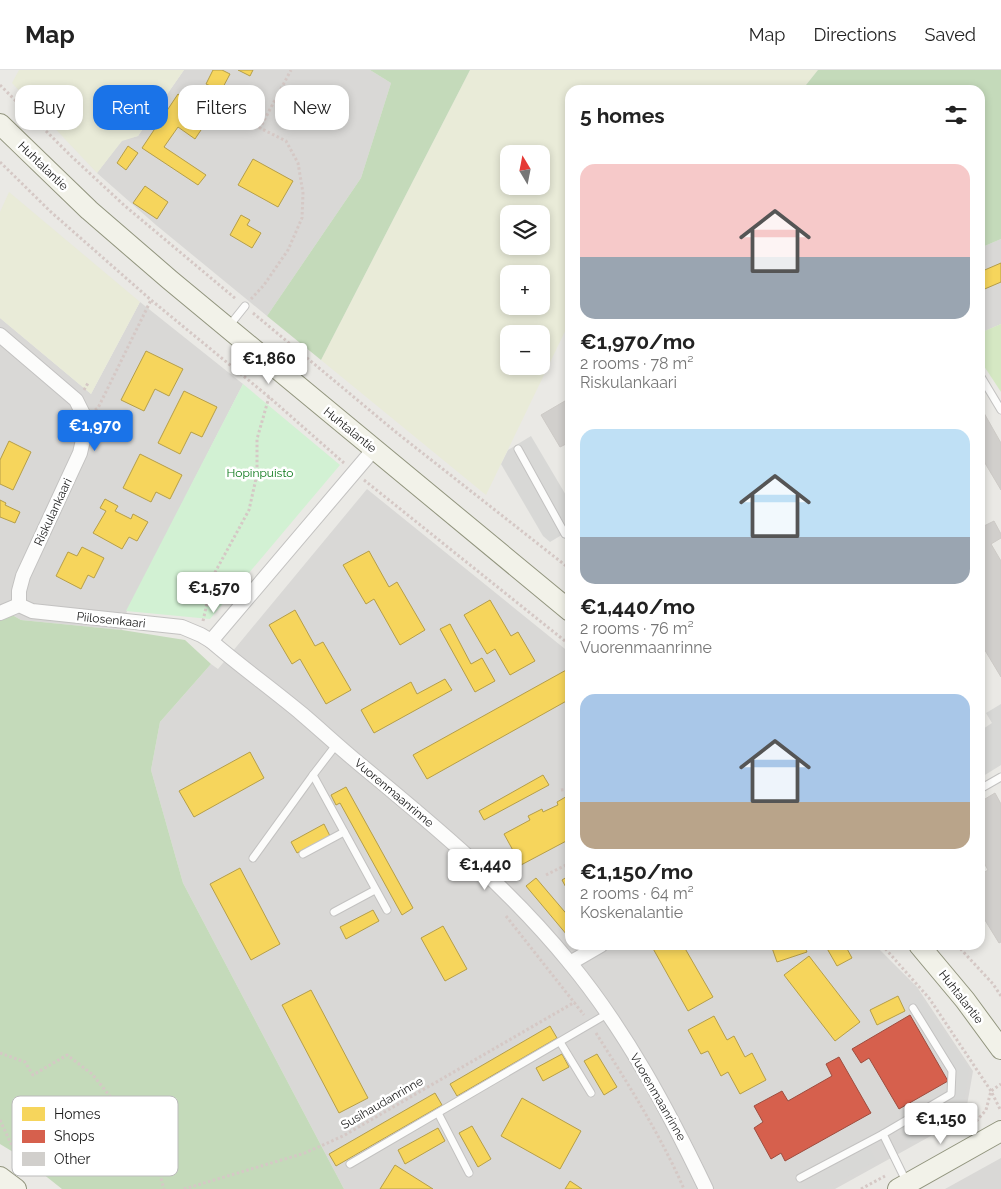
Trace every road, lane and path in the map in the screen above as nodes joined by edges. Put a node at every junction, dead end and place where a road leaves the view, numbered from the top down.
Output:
1 (291, 70) edge
2 (0, 85) edge
3 (0, 124) edge
4 (0, 162) edge
5 (151, 300) junction
6 (245, 306) junction
7 (227, 328) junction
8 (0, 335) edge
9 (985, 383) edge
10 (269, 397) junction
11 (1001, 410) edge
12 (84, 416) junction
13 (374, 449) junction
14 (518, 449) dead end
15 (354, 472) junction
16 (565, 532) edge
17 (565, 565) edge
18 (19, 605) junction
19 (565, 606) edge
20 (0, 613) edge
21 (206, 638) junction
22 (565, 641) edge
23 (336, 745) junction
24 (313, 775) junction
25 (1001, 777) edge
26 (985, 786) edge
27 (561, 790) dead end
28 (565, 790) edge
29 (344, 832) junction
30 (303, 854) dead end
31 (253, 858) dead end
32 (565, 866) edge
33 (546, 876) dead end
34 (375, 890) junction
35 (387, 910) dead end
36 (334, 912) dead end
37 (506, 915) dead end
38 (593, 950) edge
39 (887, 950) edge
40 (923, 950) edge
41 (962, 950) edge
42 (570, 963) junction
43 (1001, 996) edge
44 (575, 1002) junction
45 (913, 1008) dead end
46 (607, 1014) junction
47 (591, 1024) junction
48 (560, 1042) junction
49 (1001, 1049) edge
50 (0, 1053) edge
51 (1001, 1084) edge
52 (991, 1091) junction
53 (591, 1093) dead end
54 (110, 1096) edge
55 (1001, 1111) edge
56 (438, 1113) junction
57 (0, 1120) edge
58 (966, 1129) dead end
59 (1001, 1131) edge
60 (883, 1134) junction
61 (12, 1146) edge
62 (350, 1164) dead end
63 (469, 1173) dead end
64 (160, 1176) edge
65 (800, 1178) dead end
66 (901, 1180) edge
67 (164, 1189) edge
68 (184, 1189) edge
69 (684, 1189) edge
70 (706, 1189) edge
71 (861, 1189) edge

1 - 6 path
2 - 6 path
3 - 7 main road, Huhtalantie
4 - 5 path
5 - 10 path
5 - 12 path
6 - 7 lane
6 - 17 path
7 - 13 main road, Huhtalantie
8 - 12 street
9 - 11 lane
10 - 15 path
10 - 21 path
12 - 18 street, Riskulankaari
13 - 15 street
13 - 19 main road, Huhtalantie
14 - 16 lane
15 - 21 street
15 - 22 path
18 - 20 street
18 - 21 street, Piilosenkaari
21 - 23 street, Vuorenmaanrinne
23 - 24 lane
23 - 42 street, Vuorenmaanrinne
24 - 29 lane
24 - 31 lane
25 - 26 lane
27 - 28 path
29 - 30 lane
29 - 34 lane
32 - 33 path
34 - 35 lane
34 - 36 lane
37 - 44 path
38 - 42 street
39 - 52 path
40 - 49 main road, Huhtalantie
41 - 43 path
42 - 46 street, Vuorenmaanrinne
44 - 47 path
44 - 68 path, Susihaudanrinne
45 - 60 lane
46 - 47 lane
46 - 70 street, Vuorenmaanrinne
47 - 48 lane
47 - 69 path
48 - 53 lane
48 - 56 lane
50 - 54 path
51 - 52 path
52 - 55 path
52 - 58 path
56 - 62 lane
56 - 63 lane
57 - 61 path
59 - 66 main road
60 - 65 lane
60 - 66 lane
64 - 67 path
66 - 71 path

